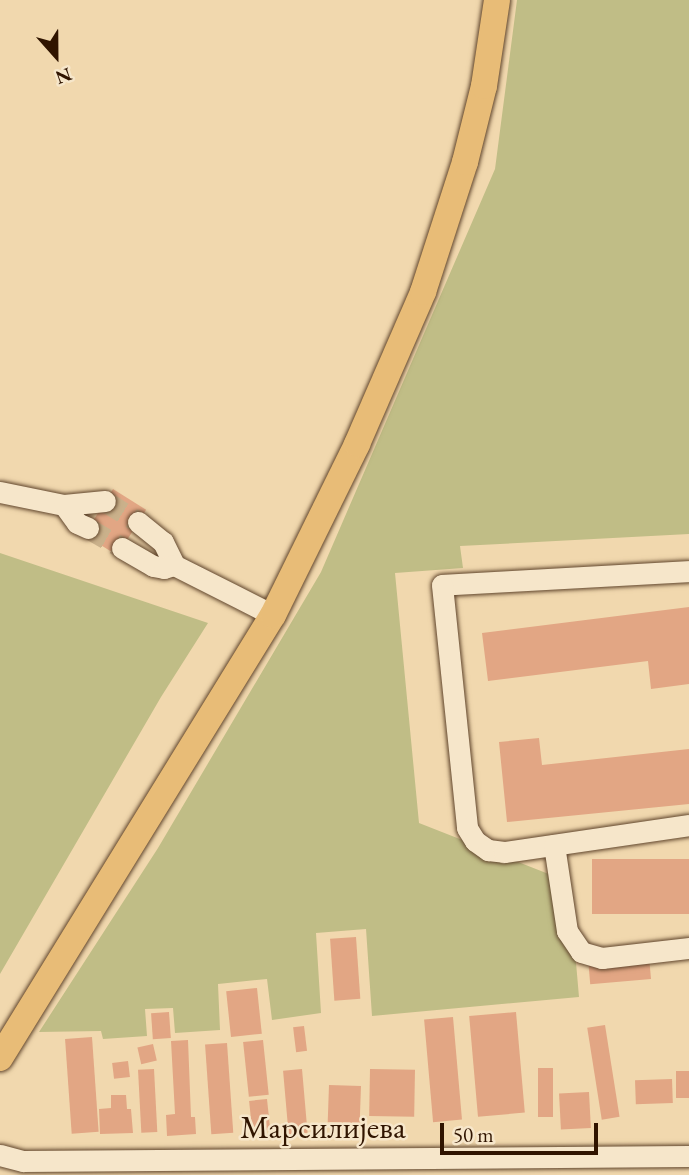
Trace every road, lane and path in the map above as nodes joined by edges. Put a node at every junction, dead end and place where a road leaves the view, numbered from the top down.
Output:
1 (497, 0) edge
2 (0, 492) edge
3 (105, 501) tunnel mouth
4 (64, 505) junction
5 (138, 522) tunnel mouth
6 (88, 528) tunnel mouth
7 (122, 548) tunnel mouth
8 (174, 565) junction
9 (689, 570) edge
10 (273, 615) junction
11 (689, 825) edge
12 (554, 845) junction
13 (689, 948) edge
14 (0, 1058) edge
15 (0, 1155) edge
16 (689, 1156) edge

1 - 10 main road
2 - 4 street
3 - 4 street
4 - 6 street
5 - 8 street
7 - 8 street
8 - 10 street
9 - 12 street
10 - 14 main road
11 - 12 street
12 - 13 street
15 - 16 street, Марсилијева

